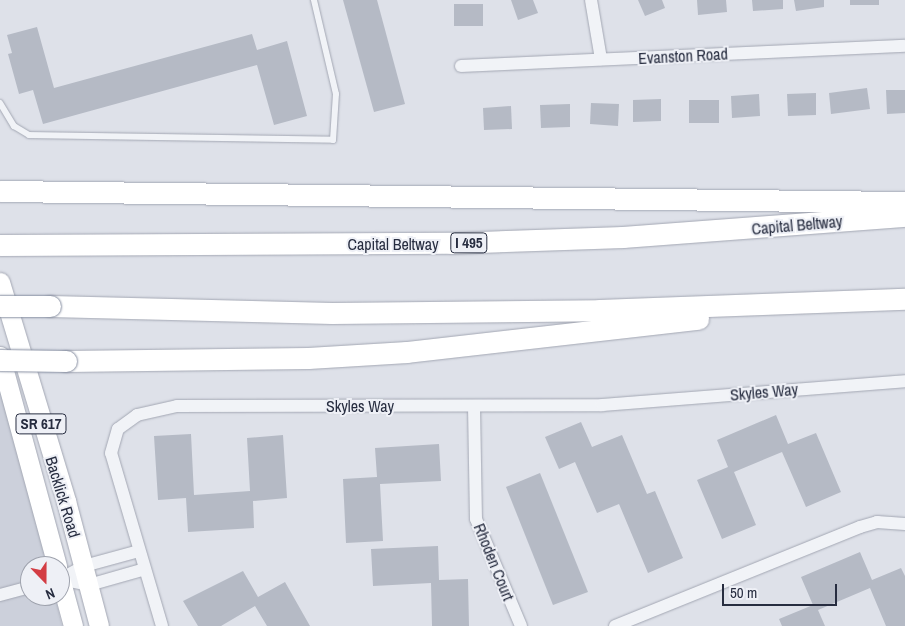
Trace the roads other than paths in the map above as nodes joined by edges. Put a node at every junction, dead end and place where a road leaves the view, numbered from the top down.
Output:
1 (314, 0) edge
2 (591, 0) edge
3 (905, 46) edge
4 (601, 60) junction
5 (461, 66) dead end
6 (0, 103) edge
7 (9, 191) edge
8 (905, 202) edge
9 (905, 216) edge
10 (0, 245) edge
11 (0, 282) edge
12 (905, 299) edge
13 (870, 302) junction
14 (0, 306) edge
15 (0, 356) edge
16 (0, 360) edge
17 (905, 381) edge
18 (474, 406) junction
19 (905, 524) edge
20 (139, 551) junction
21 (54, 556) edge
22 (84, 566) junction
23 (145, 569) junction
24 (70, 574) edge
25 (70, 581) edge
26 (89, 585) junction
27 (20, 590) edge
28 (0, 595) edge
29 (67, 606) edge
30 (73, 626) edge
31 (99, 626) edge
32 (162, 626) edge
33 (521, 626) edge
34 (615, 626) edge

1 - 6 lane
2 - 4 street
3 - 4 street, Evanston Road
4 - 5 street, Evanston Road
7 - 8 highway
9 - 10 highway, Capital Beltway / I 495
11 - 22 main road, Backlick Road / SR 617
12 - 13 highway
13 - 14 highway, bridge
13 - 16 highway, bridge
15 - 21 main road, Backlick Road / SR 617
17 - 18 street, Skyles Way
18 - 20 street, Skyles Way
18 - 33 street, Rhoden Court
19 - 34 street
20 - 22 street
20 - 23 street
22 - 24 street
22 - 26 main road, Backlick Road / SR 617
23 - 26 street
23 - 32 street
25 - 26 street
26 - 31 main road, Backlick Road / SR 617
27 - 28 street
29 - 30 main road

